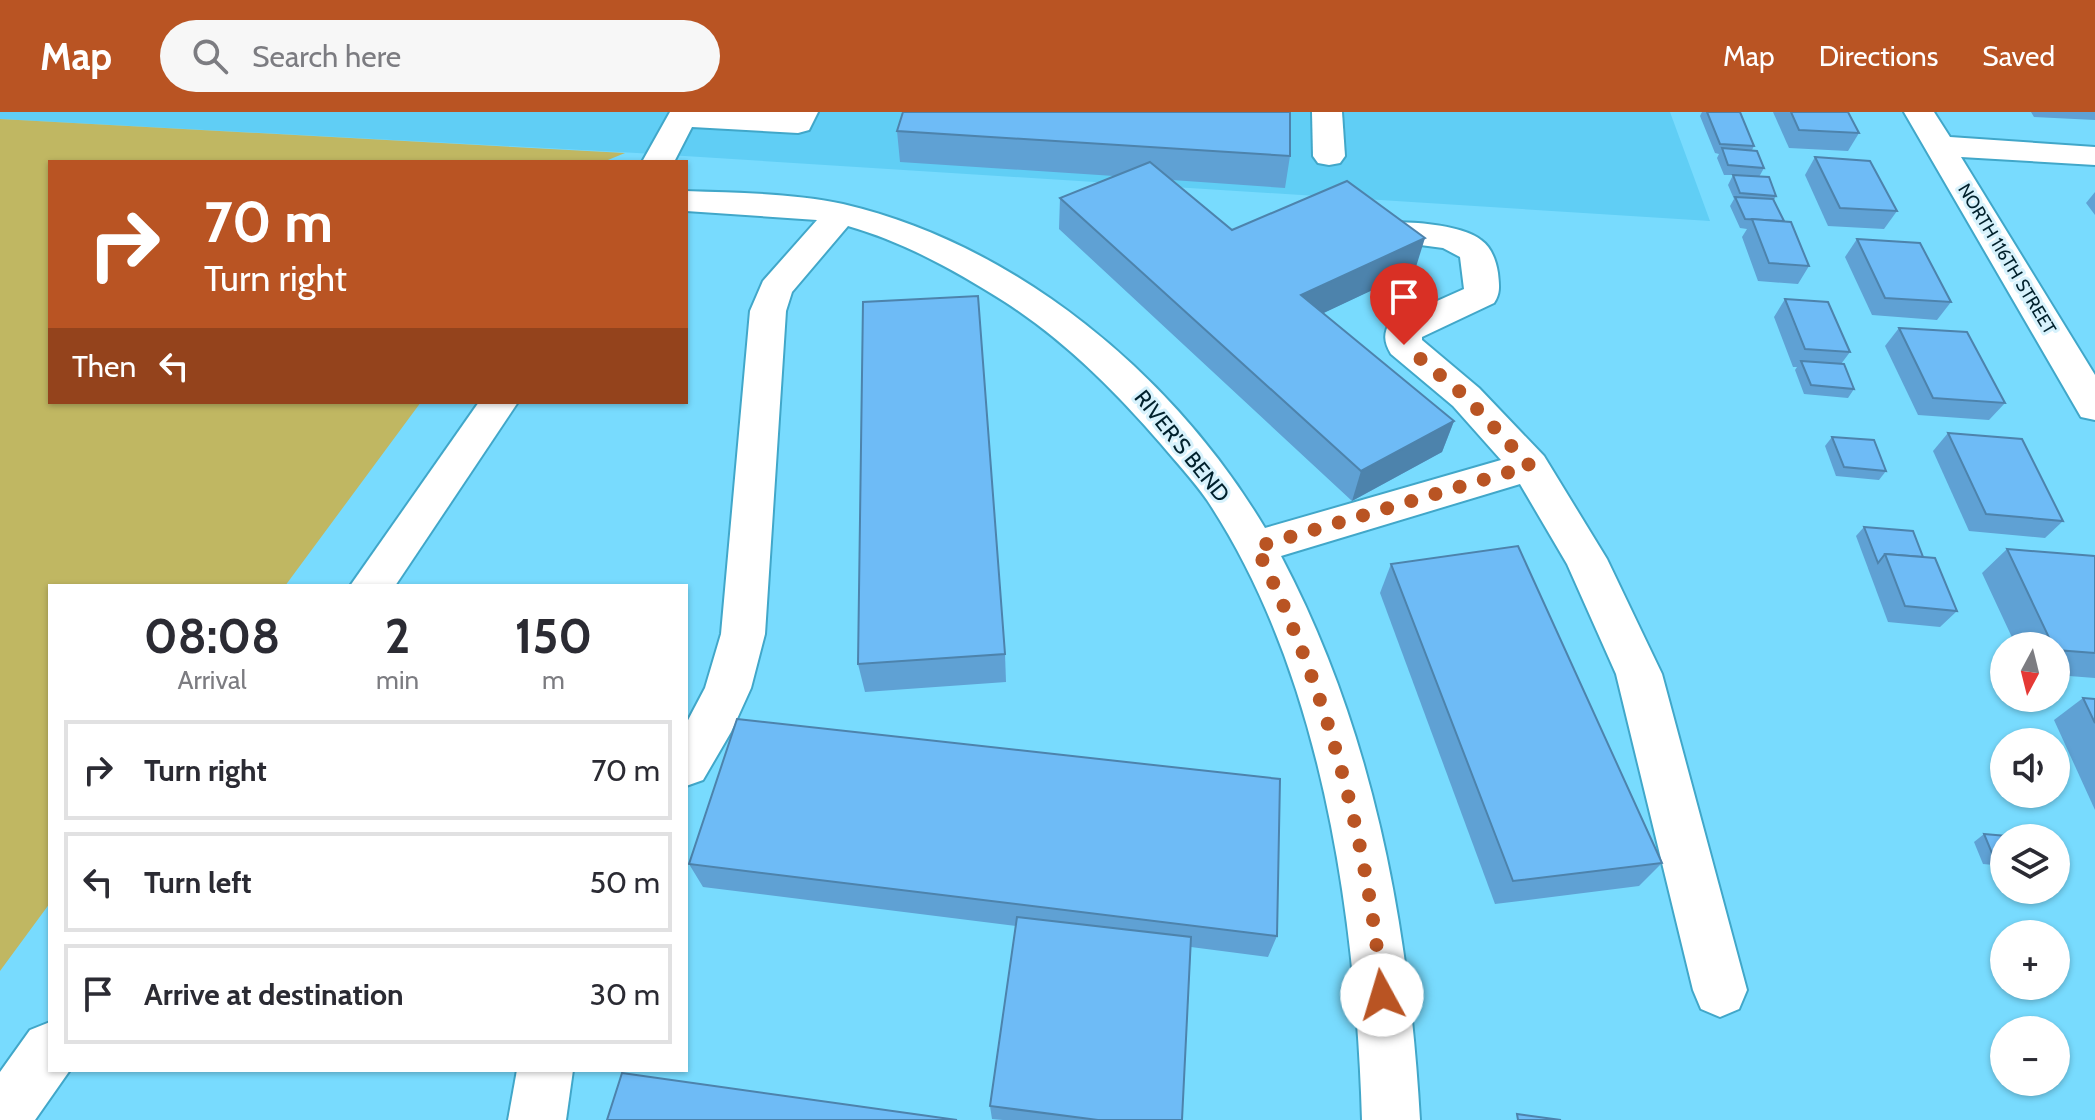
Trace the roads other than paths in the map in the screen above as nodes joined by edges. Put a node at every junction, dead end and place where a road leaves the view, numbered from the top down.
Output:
1 (803, 112) edge
2 (1327, 112) edge
3 (1919, 112) edge
4 (683, 114) edge
5 (1939, 146) junction
6 (1329, 156) dead end
7 (2095, 156) edge
8 (659, 160) edge
9 (688, 201) edge
10 (840, 214) junction
11 (1387, 232) edge
12 (498, 404) edge
13 (2095, 407) edge
14 (1530, 466) junction
15 (1256, 547) junction
16 (373, 584) edge
17 (688, 762) edge
18 (1720, 990) dead end
19 (48, 1053) edge
20 (545, 1072) edge
21 (1, 1120) edge
22 (537, 1120) edge
23 (1391, 1120) edge

1 - 4 street
2 - 6 street
3 - 5 street, NORTH 116TH STREET
4 - 8 street
5 - 7 street
5 - 13 street, NORTH 116TH STREET
9 - 10 street, RIVER'S BEND
10 - 15 street, RIVER'S BEND
10 - 17 street
11 - 14 street
12 - 16 street
14 - 15 street
14 - 18 street
15 - 23 street, RIVER'S BEND
19 - 21 street
20 - 22 street

